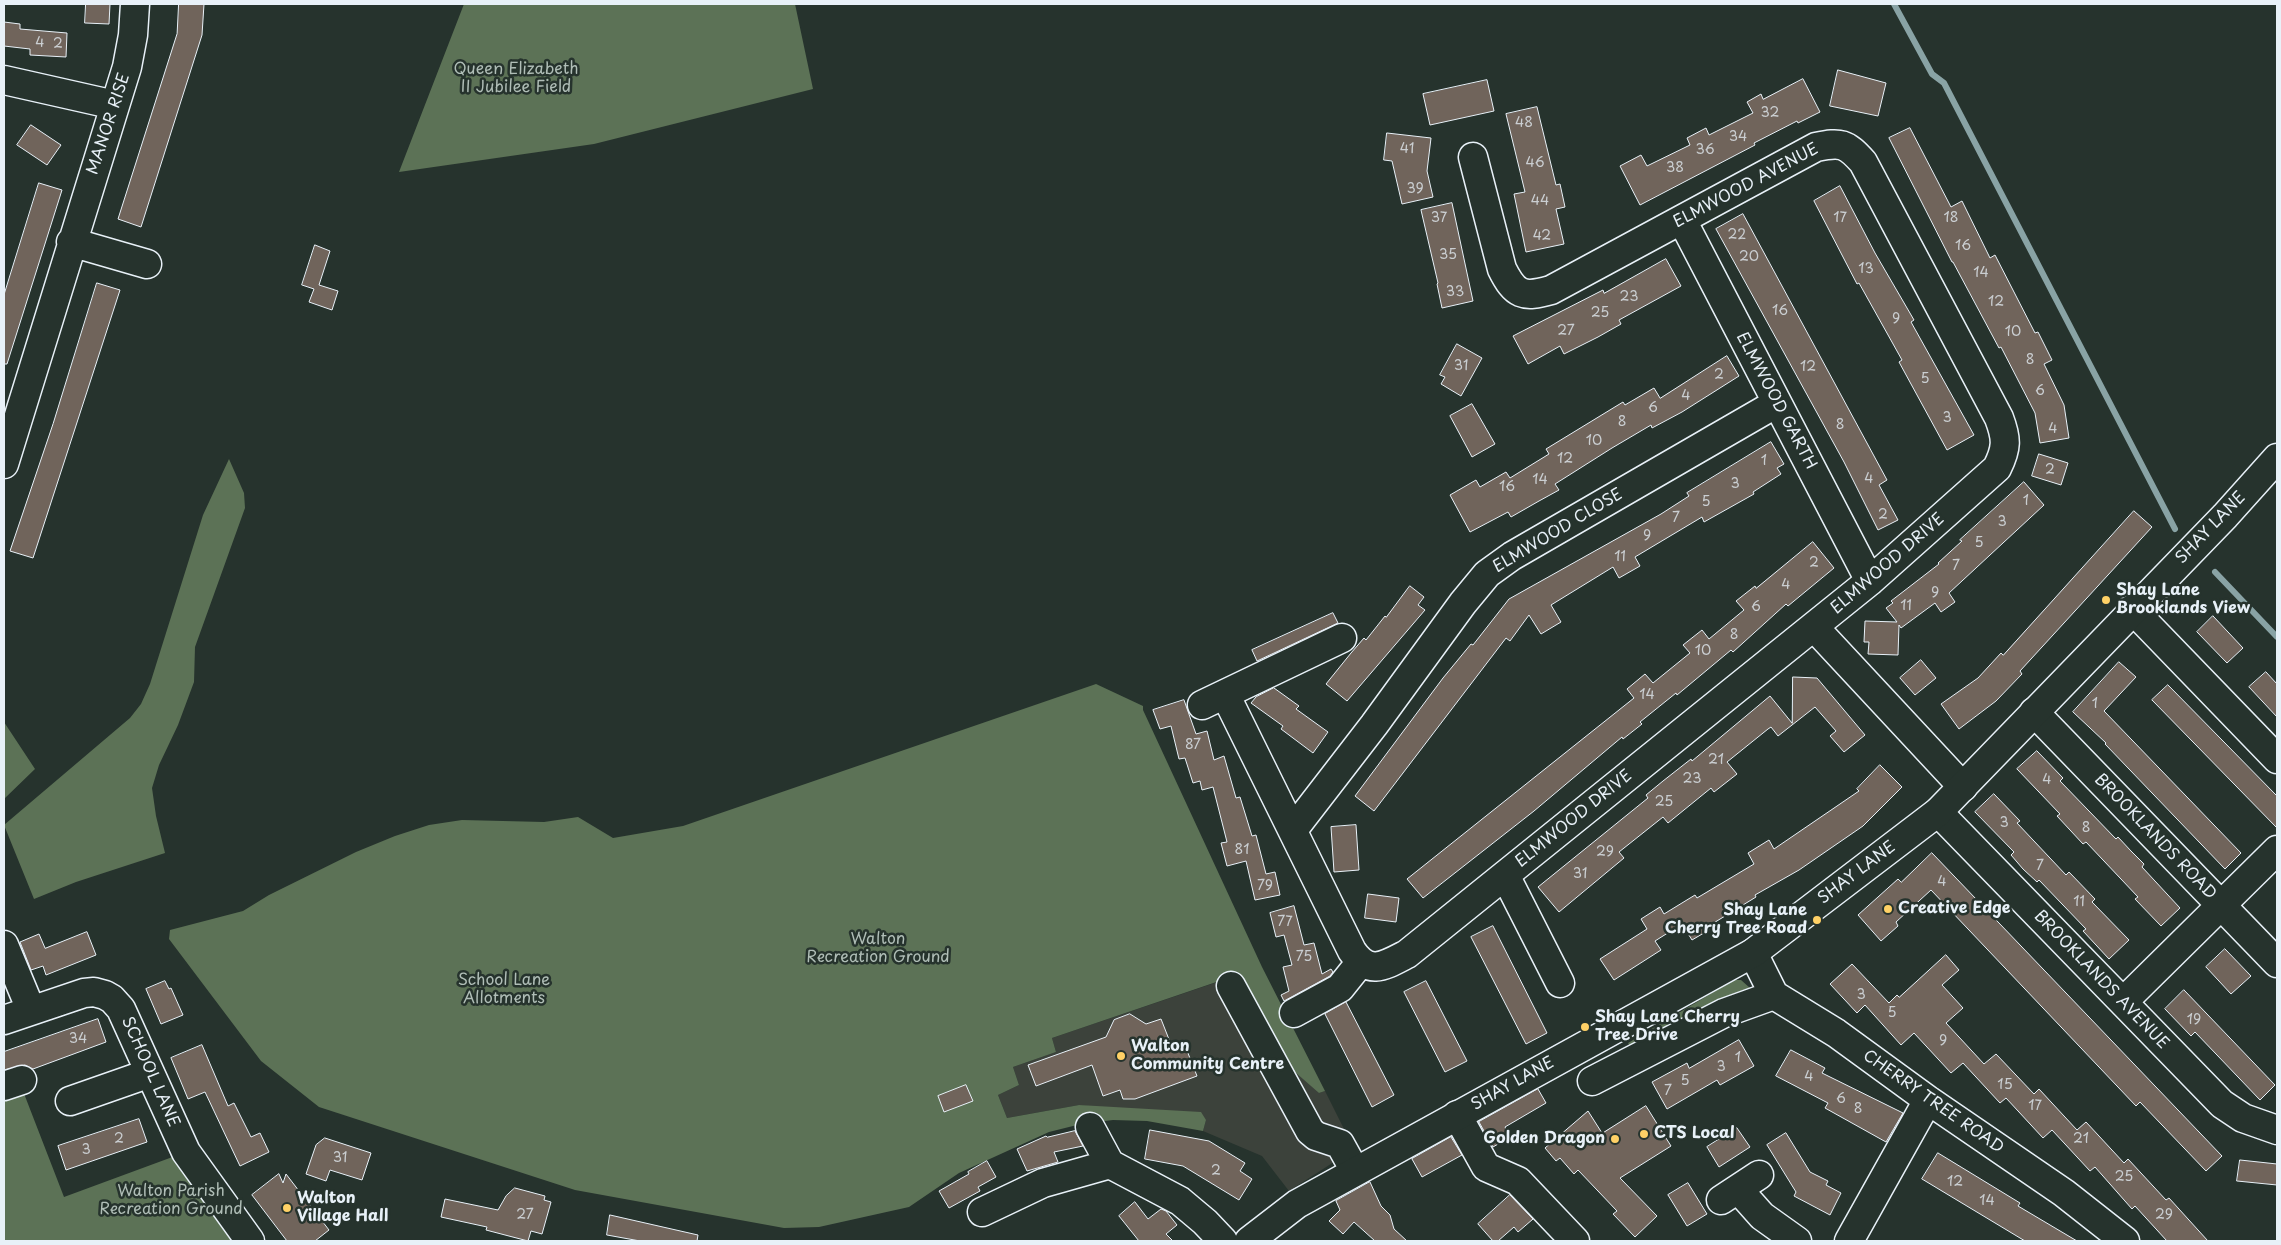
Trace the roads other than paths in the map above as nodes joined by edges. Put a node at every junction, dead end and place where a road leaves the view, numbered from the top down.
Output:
1 (135, 4) edge
2 (4, 80) edge
3 (115, 105) junction
4 (1472, 150) dead end
5 (1682, 220) junction
6 (71, 242) junction
7 (147, 264) dead end
8 (1777, 403) junction
9 (2005, 453) joint
10 (2277, 458) edge
11 (4, 464) edge
12 (1870, 581) junction
13 (2132, 609) junction
14 (1814, 627) junction
15 (1342, 638) dead end
16 (2034, 712) junction
17 (2277, 759) edge
18 (1963, 787) junction
19 (1938, 812) junction
20 (1293, 830) junction
21 (2277, 850) edge
22 (1505, 875) junction
23 (2221, 905) junction
24 (4, 945) edge
25 (1752, 953) junction
26 (1360, 962) junction
27 (2277, 963) edge
28 (1560, 983) dead end
29 (1231, 986) dead end
30 (1774, 995) junction
31 (2123, 1002) junction
32 (31, 1010) junction
33 (1294, 1013) dead end
34 (4, 1020) edge
35 (150, 1073) junction
36 (1592, 1081) dead end
37 (1928, 1100) junction
38 (82, 1102) dead end
39 (1457, 1115) junction
40 (1090, 1127) dead end
41 (2277, 1130) edge
42 (1110, 1164) junction
43 (1355, 1171) junction
44 (1739, 1188) dead end
45 (982, 1212) dead end
46 (250, 1241) edge
47 (1223, 1241) edge
48 (1249, 1241) edge
49 (1575, 1241) edge
50 (1797, 1241) edge
51 (1849, 1241) edge
52 (2125, 1241) edge

1 - 3 street, MANOR RISE
2 - 3 street
3 - 6 street, MANOR RISE
4 - 5 street, ELMWOOD AVENUE
5 - 8 street, ELMWOOD GARTH
5 - 9 street, ELMWOOD AVENUE
6 - 7 street
6 - 11 street, MANOR RISE
8 - 12 street, ELMWOOD GARTH
8 - 20 street, ELMWOOD CLOSE
9 - 12 street, ELMWOOD DRIVE
10 - 13 street, SHAY LANE
12 - 14 street, ELMWOOD DRIVE
13 - 16 street, SHAY LANE
13 - 17 street
14 - 18 street
14 - 22 street, ELMWOOD DRIVE
15 - 20 street
16 - 18 street, SHAY LANE
16 - 23 street, BROOKLANDS ROAD
18 - 19 street, SHAY LANE
19 - 25 street, SHAY LANE
19 - 31 street, BROOKLANDS AVENUE
20 - 26 street
21 - 23 street
22 - 26 street, ELMWOOD DRIVE
22 - 28 street
23 - 27 street, BROOKLANDS ROAD
23 - 31 street
24 - 32 street
25 - 30 street
25 - 39 street, SHAY LANE
26 - 33 street
29 - 43 street
30 - 36 street
30 - 37 street, CHERRY TREE ROAD
31 - 41 street, BROOKLANDS AVENUE
32 - 34 street, SCHOOL LANE
32 - 35 street, SCHOOL LANE
35 - 38 street
35 - 46 street, SCHOOL LANE
37 - 51 street
37 - 52 street, CHERRY TREE ROAD
39 - 43 street, SHAY LANE
39 - 49 street
40 - 42 street
42 - 45 street
42 - 47 street
43 - 48 street, SHAY LANE
44 - 50 street

